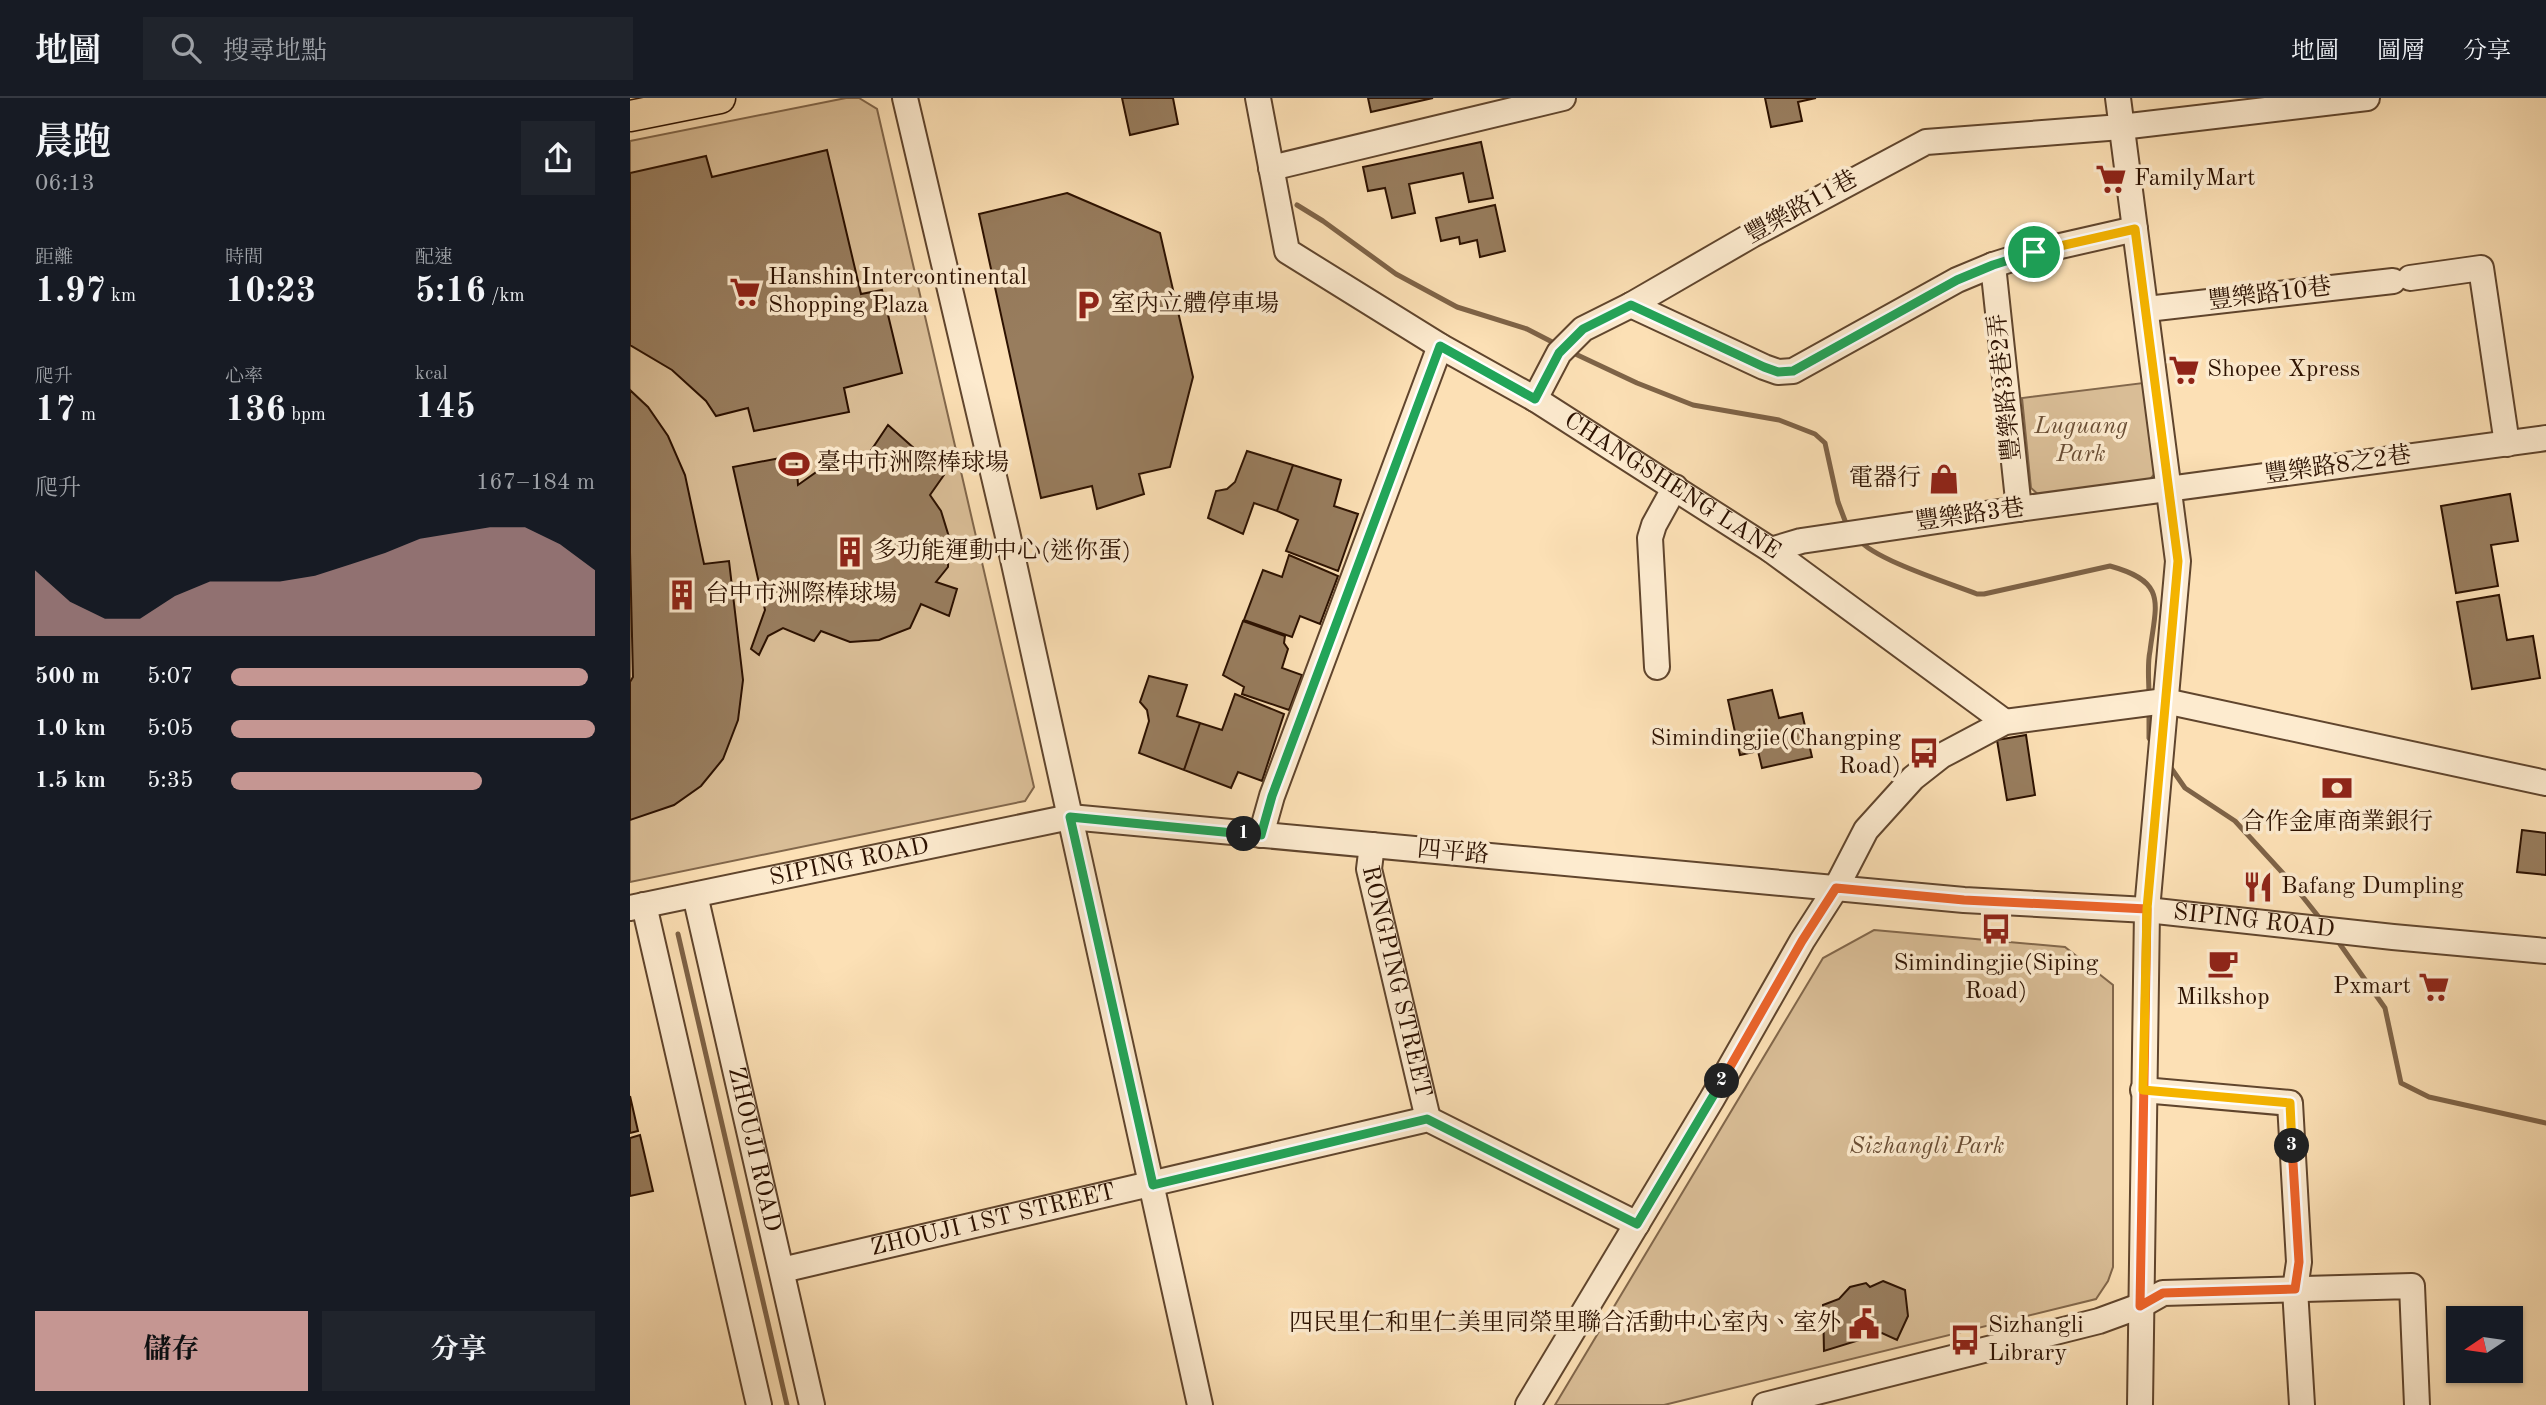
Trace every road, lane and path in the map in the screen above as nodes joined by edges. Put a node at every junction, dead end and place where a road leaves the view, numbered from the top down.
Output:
1 (720, 98) edge
2 (905, 98) edge
3 (1258, 98) edge
4 (1563, 98) edge
5 (2118, 98) edge
6 (2367, 98) edge
7 (2306, 102) edge
8 (630, 116) edge
9 (2122, 127) junction
10 (1271, 168) junction
11 (2135, 229) junction
12 (1993, 265) junction
13 (1631, 305) junction
14 (2147, 309) junction
15 (1440, 346) junction
16 (1535, 399) junction
17 (2546, 438) edge
18 (2507, 444) junction
19 (1675, 487) junction
20 (2170, 488) junction
21 (2019, 509) junction
22 (1771, 550) junction
23 (1657, 667) dead end
24 (2165, 701) junction
25 (2005, 722) junction
26 (2546, 783) edge
27 (1070, 817) junction
28 (1261, 835) junction
29 (1372, 845) junction
30 (1836, 888) junction
31 (695, 895) junction
32 (637, 906) edge
33 (2147, 909) junction
34 (2546, 951) edge
35 (2143, 1090) junction
36 (1427, 1119) junction
37 (1153, 1185) junction
38 (1637, 1224) junction
39 (782, 1270) junction
40 (2295, 1289) junction
41 (2140, 1306) junction
42 (759, 1405) edge
43 (812, 1405) edge
44 (1200, 1405) edge
45 (1528, 1405) edge
46 (1765, 1405) edge
47 (2140, 1405) edge
48 (2302, 1405) edge
49 (2417, 1405) edge

1 - 8 main road
2 - 27 street
3 - 10 street
4 - 10 street
5 - 9 street
6 - 7 street, 豐樂路11巷
7 - 9 street, 豐樂路11巷
9 - 11 street
9 - 13 street, 豐樂路11巷
10 - 15 street, CHANGSHENG LANE
11 - 12 street
11 - 14 street
12 - 13 street
12 - 21 street, 豐樂路3巷2弄
13 - 16 street, 豐樂路11巷
14 - 18 street, 豐樂路10巷
14 - 20 street
15 - 16 street, CHANGSHENG LANE
15 - 28 street
16 - 19 street, CHANGSHENG LANE
17 - 18 street, 豐樂路8之2巷
18 - 20 street, 豐樂路8之2巷
19 - 22 street, CHANGSHENG LANE
19 - 23 street
20 - 21 street, 豐樂路3巷
20 - 24 street
21 - 22 street, 豐樂路3巷
22 - 25 street, CHANGSHENG LANE
24 - 25 street
24 - 26 street
24 - 33 street
25 - 30 street
27 - 28 street, 四平路
27 - 31 street, SIPING ROAD
27 - 37 street
28 - 29 street, 四平路
29 - 30 street, 四平路
29 - 36 street, RONGPING STREET
30 - 33 street, SIPING ROAD
30 - 38 street
31 - 32 street, SIPING ROAD
31 - 39 street, ZHOUJI ROAD
32 - 42 street
33 - 34 street, SIPING ROAD
33 - 35 street
35 - 40 street
35 - 41 street
36 - 37 street, ZHOUJI 1ST STREET
36 - 38 street
37 - 39 street, ZHOUJI 1ST STREET
37 - 44 street
38 - 45 street
39 - 43 street, ZHOUJI ROAD
40 - 41 street
40 - 48 street
40 - 49 street
41 - 46 street
41 - 47 street

